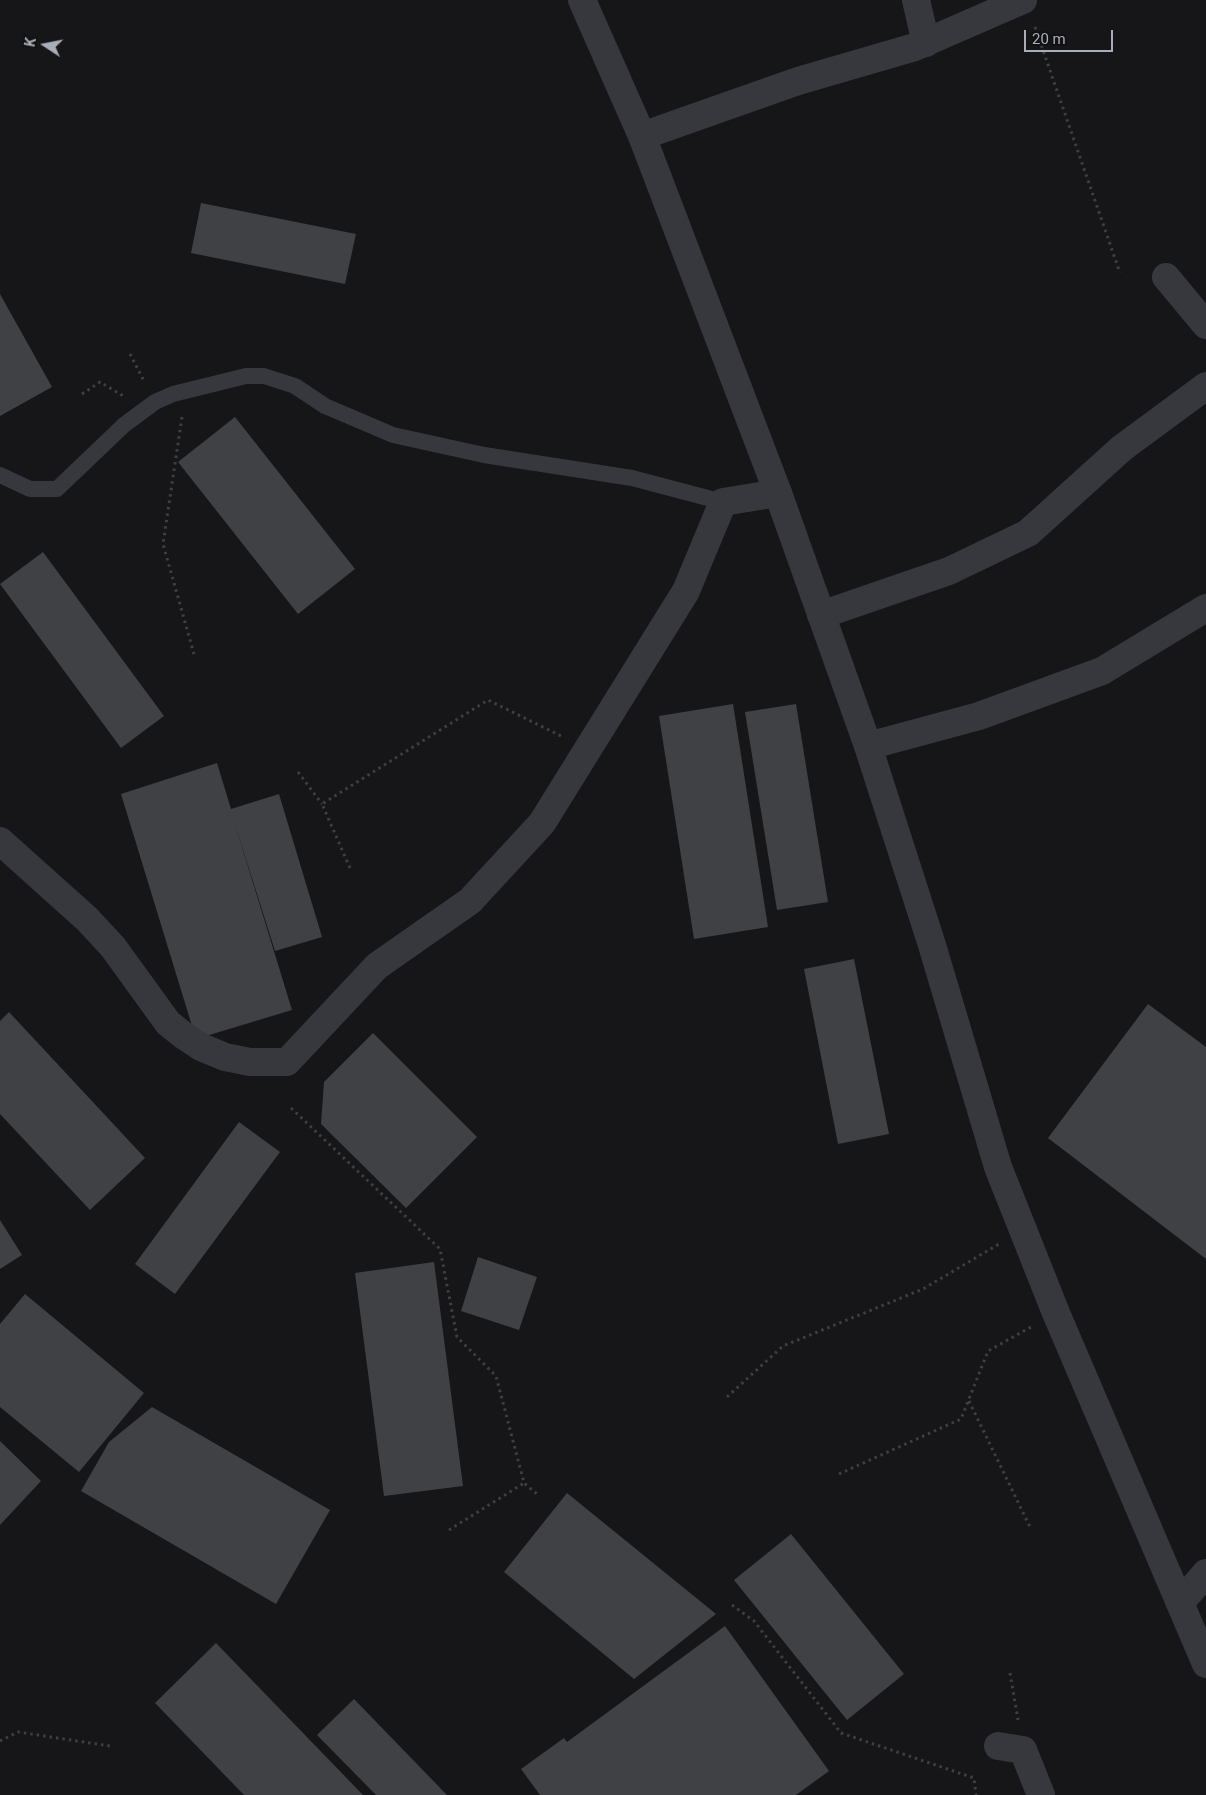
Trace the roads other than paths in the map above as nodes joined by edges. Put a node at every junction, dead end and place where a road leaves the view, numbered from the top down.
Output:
1 (582, 0) edge
2 (916, 0) edge
3 (1028, 9) edge
4 (926, 42) junction
5 (642, 136) junction
6 (1166, 277) dead end
7 (1206, 325) edge
8 (1206, 386) edge
9 (0, 476) edge
10 (778, 493) junction
11 (723, 502) junction
12 (1206, 608) edge
13 (821, 615) junction
14 (868, 746) junction
15 (0, 841) edge
16 (1206, 1573) edge
17 (1180, 1603) junction
18 (1206, 1664) edge
19 (1010, 1748) road end
20 (1041, 1795) edge

1 - 5 street
2 - 4 street
3 - 4 street
4 - 5 street
5 - 10 street
6 - 7 street
8 - 13 street
9 - 11 lane
10 - 11 street
10 - 13 street
11 - 15 street
12 - 14 street
13 - 14 street
14 - 17 street
16 - 17 street
17 - 18 street
19 - 20 street

